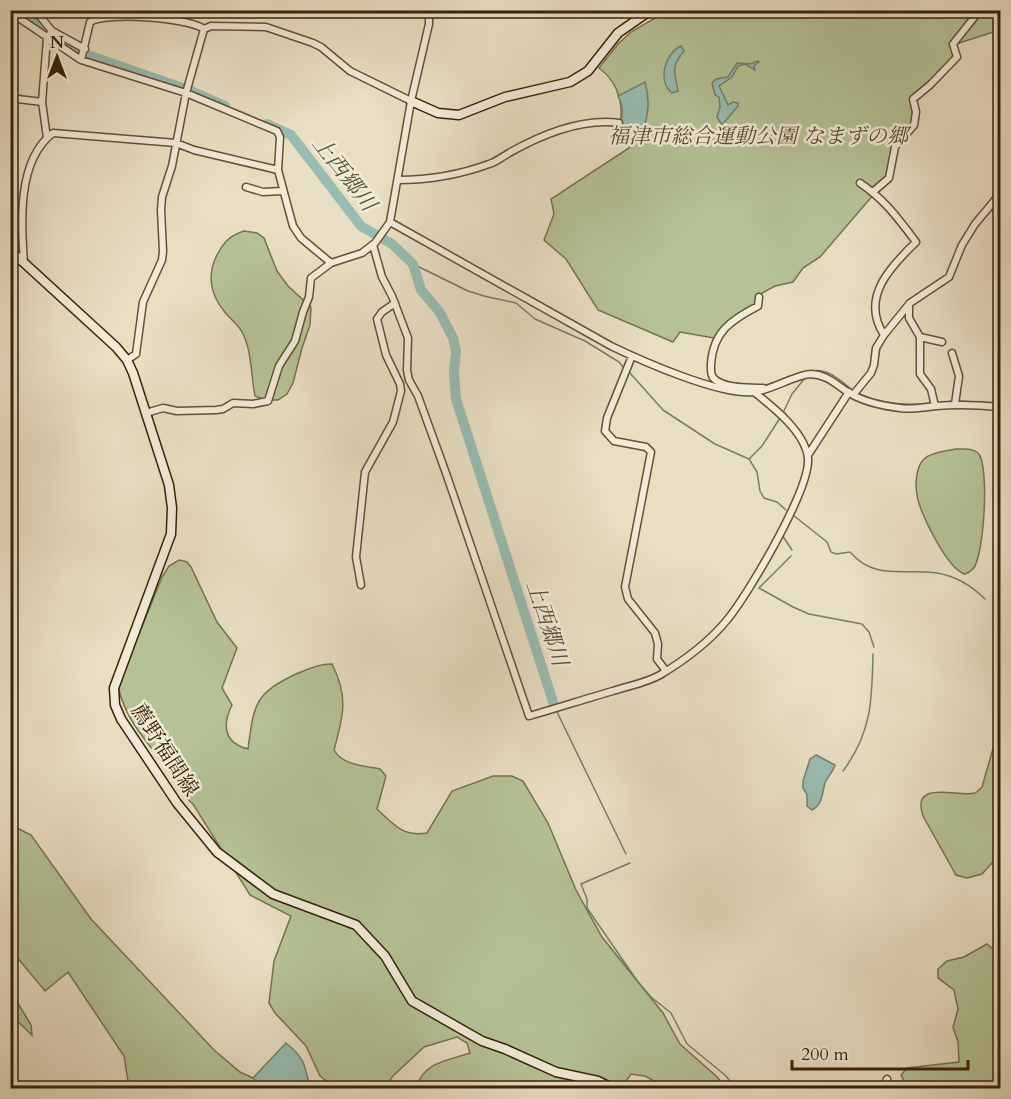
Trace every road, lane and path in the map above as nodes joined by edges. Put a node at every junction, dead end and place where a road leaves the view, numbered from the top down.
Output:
1 (35, 10) edge
2 (429, 10) edge
3 (651, 10) edge
4 (980, 10) edge
5 (10, 12) edge
6 (120, 13) edge
7 (641, 13) edge
8 (204, 29) junction
9 (49, 35) junction
10 (83, 54) junction
11 (187, 89) junction
12 (10, 98) edge
13 (411, 101) junction
14 (42, 102) junction
15 (619, 123) dead end
16 (46, 138) junction
17 (176, 143) junction
18 (278, 170) junction
19 (398, 180) junction
20 (860, 183) dead end
21 (246, 187) dead end
22 (282, 191) junction
23 (874, 191) junction
24 (1000, 194) edge
25 (390, 222) junction
26 (374, 244) junction
27 (10, 250) edge
28 (24, 263) junction
29 (331, 263) junction
30 (759, 297) dead end
31 (395, 303) junction
32 (909, 304) junction
33 (884, 335) junction
34 (920, 337) junction
35 (942, 342) dead end
36 (952, 353) dead end
37 (632, 356) junction
38 (127, 360) junction
39 (767, 389) junction
40 (754, 392) junction
41 (851, 394) junction
42 (955, 405) junction
43 (935, 406) junction
44 (1000, 407) edge
45 (146, 413) junction
46 (808, 455) junction
47 (361, 585) dead end
48 (666, 671) junction
49 (886, 1079) dead end
50 (612, 1089) edge
51 (883, 1089) edge

1 - 9 street
2 - 13 street
3 - 7 main road
4 - 23 street
5 - 9 street
6 - 8 street
6 - 10 street
7 - 13 main road
8 - 11 street
8 - 13 street
9 - 10 street
9 - 10 street
9 - 14 street
10 - 11 street
11 - 17 street
11 - 18 street
12 - 14 street
13 - 19 street
14 - 16 street
15 - 19 street
16 - 17 street
16 - 28 street
17 - 18 street
17 - 38 street
18 - 22 street
19 - 25 street
20 - 23 street
21 - 22 street
22 - 29 street
23 - 33 street
24 - 32 street
25 - 26 street
25 - 37 street
26 - 29 street
26 - 31 street
27 - 28 main road, 薦野福間線
28 - 38 main road, 薦野福間線
29 - 45 street
30 - 39 street
31 - 47 street
31 - 48 street
32 - 33 street
32 - 34 street
33 - 41 street
34 - 35 street
34 - 43 street
36 - 42 street
37 - 40 street
37 - 48 street
38 - 45 main road, 薦野福間線
39 - 40 street
39 - 41 street
40 - 46 street
41 - 43 street
41 - 46 street
42 - 43 street
42 - 44 street
45 - 50 main road, 薦野福間線
46 - 48 street
49 - 51 street

